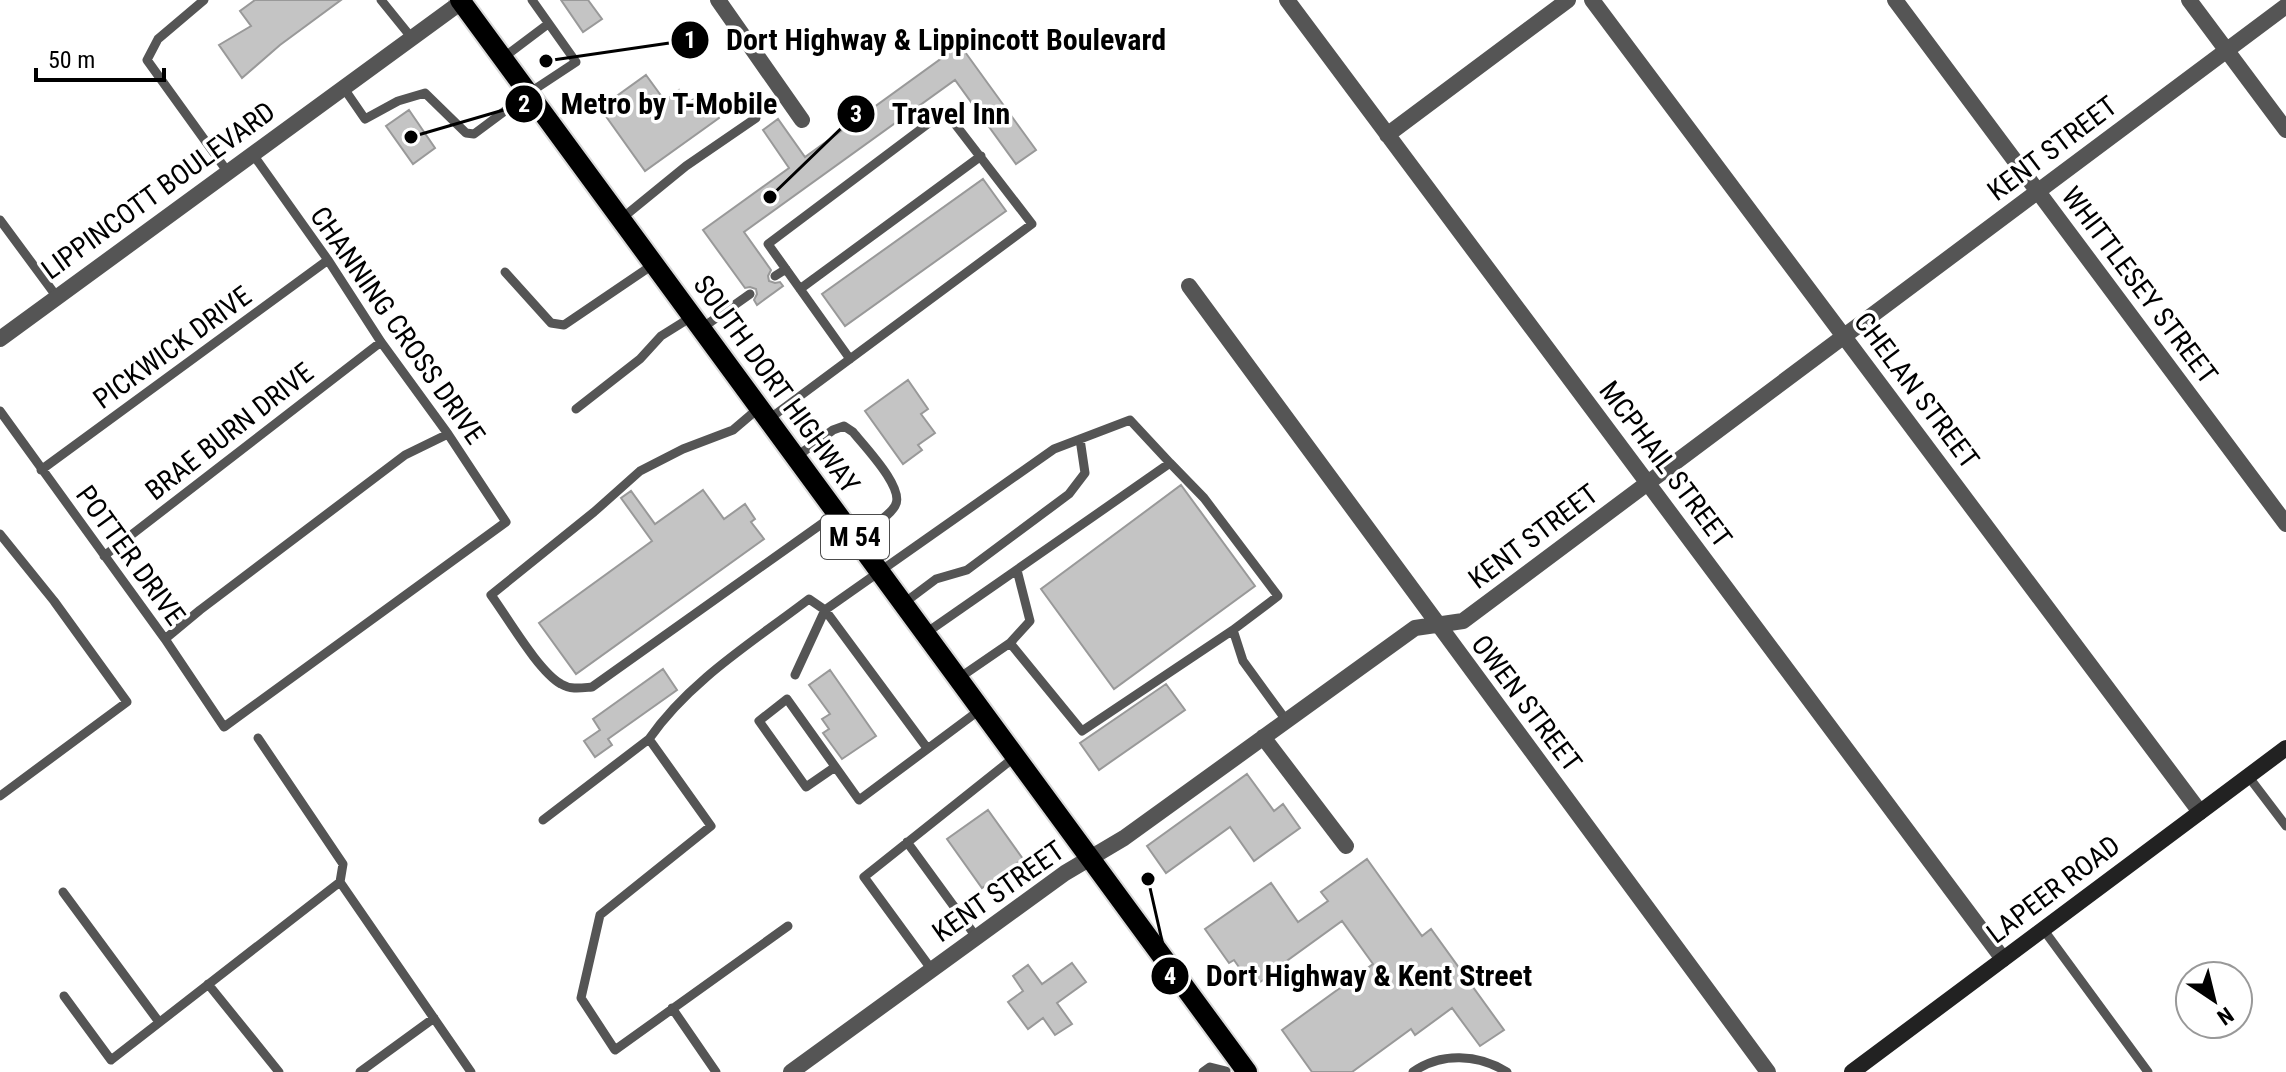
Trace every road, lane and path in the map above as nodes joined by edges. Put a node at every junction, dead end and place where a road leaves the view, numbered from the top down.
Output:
1 (204, 0) edge
2 (381, 0) edge
3 (532, 0) edge
4 (718, 0) edge
5 (1287, 0) edge
6 (1568, 0) edge
7 (1592, 0) edge
8 (1895, 0) edge
9 (2189, 0) edge
10 (462, 1) edge
11 (2286, 6) edge
12 (548, 24) junction
13 (411, 37) junction
14 (2226, 50) junction
15 (503, 58) junction
16 (343, 87) junction
17 (529, 93) junction
18 (756, 118) dead end
19 (802, 120) dead end
20 (2286, 130) edge
21 (1387, 135) junction
22 (252, 153) junction
23 (981, 156) junction
24 (227, 171) junction
25 (2038, 191) junction
26 (621, 219) junction
27 (0, 220) edge
28 (328, 260) junction
29 (654, 264) junction
30 (786, 269) junction
31 (505, 272) dead end
32 (775, 276) dead end
33 (1189, 286) dead end
34 (800, 289) junction
35 (750, 294) dead end
36 (57, 297) junction
37 (697, 322) junction
38 (1844, 337) junction
39 (0, 339) edge
40 (381, 342) junction
41 (850, 359) junction
42 (576, 409) dead end
43 (0, 411) edge
44 (764, 413) junction
45 (448, 434) junction
46 (1080, 439) junction
47 (796, 457) junction
48 (1170, 463) junction
49 (41, 470) junction
50 (1648, 483) junction
51 (837, 513) junction
52 (2286, 524) edge
53 (0, 534) edge
54 (856, 538) junction
55 (104, 556) junction
56 (1017, 570) junction
57 (881, 571) junction
58 (904, 603) junction
59 (825, 610) junction
60 (1438, 626) junction
61 (1233, 630) junction
62 (926, 633) junction
63 (165, 639) junction
64 (1010, 643) junction
65 (795, 675) dead end
66 (959, 678) junction
67 (981, 709) junction
68 (1286, 720) junction
69 (224, 727) joint
70 (1263, 737) junction
71 (258, 738) dead end
72 (649, 739) junction
73 (927, 748) junction
74 (2286, 748) edge
75 (1016, 756) junction
76 (835, 767) junction
77 (2248, 776) junction
78 (0, 796) edge
79 (2200, 812) junction
80 (543, 820) dead end
81 (2286, 826) edge
82 (907, 842) junction
83 (1346, 846) dead end
84 (1090, 857) junction
85 (340, 882) junction
86 (63, 892) dead end
87 (788, 926) dead end
88 (2043, 929) junction
89 (977, 938) junction
90 (2003, 959) junction
91 (932, 970) junction
92 (208, 984) junction
93 (64, 996) dead end
94 (672, 1008) junction
95 (434, 1018) junction
96 (159, 1022) junction
97 (1235, 1069) edge
98 (279, 1072) edge
99 (360, 1072) edge
100 (471, 1072) edge
101 (716, 1072) edge
102 (791, 1072) edge
103 (1203, 1072) edge
104 (1413, 1072) edge
105 (1507, 1072) edge
106 (1768, 1072) edge
107 (1852, 1072) edge
108 (2148, 1072) edge

1 - 24 lane
2 - 13 lane
3 - 12 lane
4 - 19 street
5 - 21 street, MCPHAIL STREET
6 - 21 street
7 - 38 street, CHELAN STREET
8 - 25 street, WHITTLESEY STREET
9 - 14 street
10 - 13 street, LIPPINCOTT BOULEVARD
10 - 15 main road, SOUTH DORT HIGHWAY / M 54
11 - 14 street, KENT STREET
12 - 15 lane
12 - 17 lane
13 - 16 street, LIPPINCOTT BOULEVARD
14 - 20 street
14 - 25 street, KENT STREET
15 - 17 main road, SOUTH DORT HIGHWAY / M 54
16 - 17 lane
16 - 22 street, LIPPINCOTT BOULEVARD
17 - 26 main road, SOUTH DORT HIGHWAY / M 54
18 - 26 lane
21 - 50 street, MCPHAIL STREET
22 - 24 street, LIPPINCOTT BOULEVARD
22 - 28 lane, CHANNING CROSS DRIVE
23 - 30 lane
23 - 34 lane
23 - 41 lane
24 - 36 street, LIPPINCOTT BOULEVARD
25 - 38 street, KENT STREET
25 - 52 street, WHITTLESEY STREET
26 - 29 main road, SOUTH DORT HIGHWAY / M 54
27 - 36 lane
28 - 40 lane, CHANNING CROSS DRIVE
28 - 49 lane, PICKWICK DRIVE
29 - 31 lane
29 - 37 main road, SOUTH DORT HIGHWAY / M 54
30 - 32 lane
30 - 34 lane
33 - 60 street, OWEN STREET
34 - 41 lane
35 - 37 lane
36 - 39 street, LIPPINCOTT BOULEVARD
37 - 42 lane
37 - 44 main road, SOUTH DORT HIGHWAY / M 54
38 - 50 street, KENT STREET
38 - 79 street, CHELAN STREET
40 - 45 lane, CHANNING CROSS DRIVE
40 - 55 lane, BRAE BURN DRIVE
41 - 44 lane
43 - 49 lane, POTTER DRIVE
44 - 47 main road, SOUTH DORT HIGHWAY / M 54
44 - 51 lane
45 - 63 lane
45 - 69 lane, CHANNING CROSS DRIVE
46 - 48 lane
46 - 57 lane
46 - 58 lane
47 - 51 main road, SOUTH DORT HIGHWAY / M 54
47 - 54 lane
48 - 56 lane
48 - 61 lane
49 - 55 lane, POTTER DRIVE
50 - 60 street, KENT STREET
50 - 90 street, MCPHAIL STREET
51 - 54 main road, SOUTH DORT HIGHWAY / M 54
53 - 78 lane
54 - 57 main road, SOUTH DORT HIGHWAY / M 54
55 - 63 lane, POTTER DRIVE
56 - 62 lane
56 - 64 lane
57 - 58 main road, SOUTH DORT HIGHWAY / M 54
57 - 59 lane
58 - 62 main road, SOUTH DORT HIGHWAY / M 54
59 - 65 lane
59 - 72 lane
59 - 73 lane
60 - 68 street, KENT STREET
60 - 106 street, OWEN STREET
61 - 64 lane
61 - 68 lane
62 - 66 main road, SOUTH DORT HIGHWAY / M 54
63 - 69 lane, POTTER DRIVE
64 - 66 lane
66 - 67 main road, SOUTH DORT HIGHWAY / M 54
67 - 73 lane
67 - 75 main road, SOUTH DORT HIGHWAY / M 54
68 - 70 street, KENT STREET
70 - 83 street
70 - 84 street, KENT STREET
71 - 85 lane
72 - 80 lane
72 - 94 lane
73 - 76 lane
74 - 77 main road, LAPEER ROAD
75 - 82 lane
75 - 84 main road, SOUTH DORT HIGHWAY / M 54
76 - 76 lane
77 - 79 main road, LAPEER ROAD
77 - 81 lane
79 - 88 main road, LAPEER ROAD
82 - 89 lane
82 - 91 lane
84 - 89 street, KENT STREET
84 - 97 main road, SOUTH DORT HIGHWAY / M 54
85 - 92 lane
85 - 95 lane
86 - 96 lane
87 - 94 lane
88 - 90 main road, LAPEER ROAD
88 - 108 lane
89 - 91 street, KENT STREET
90 - 107 main road, LAPEER ROAD
91 - 102 street, KENT STREET
92 - 96 lane
92 - 98 lane
93 - 96 lane
94 - 101 lane
95 - 99 lane
95 - 100 lane
97 - 103 lane
104 - 105 lane

